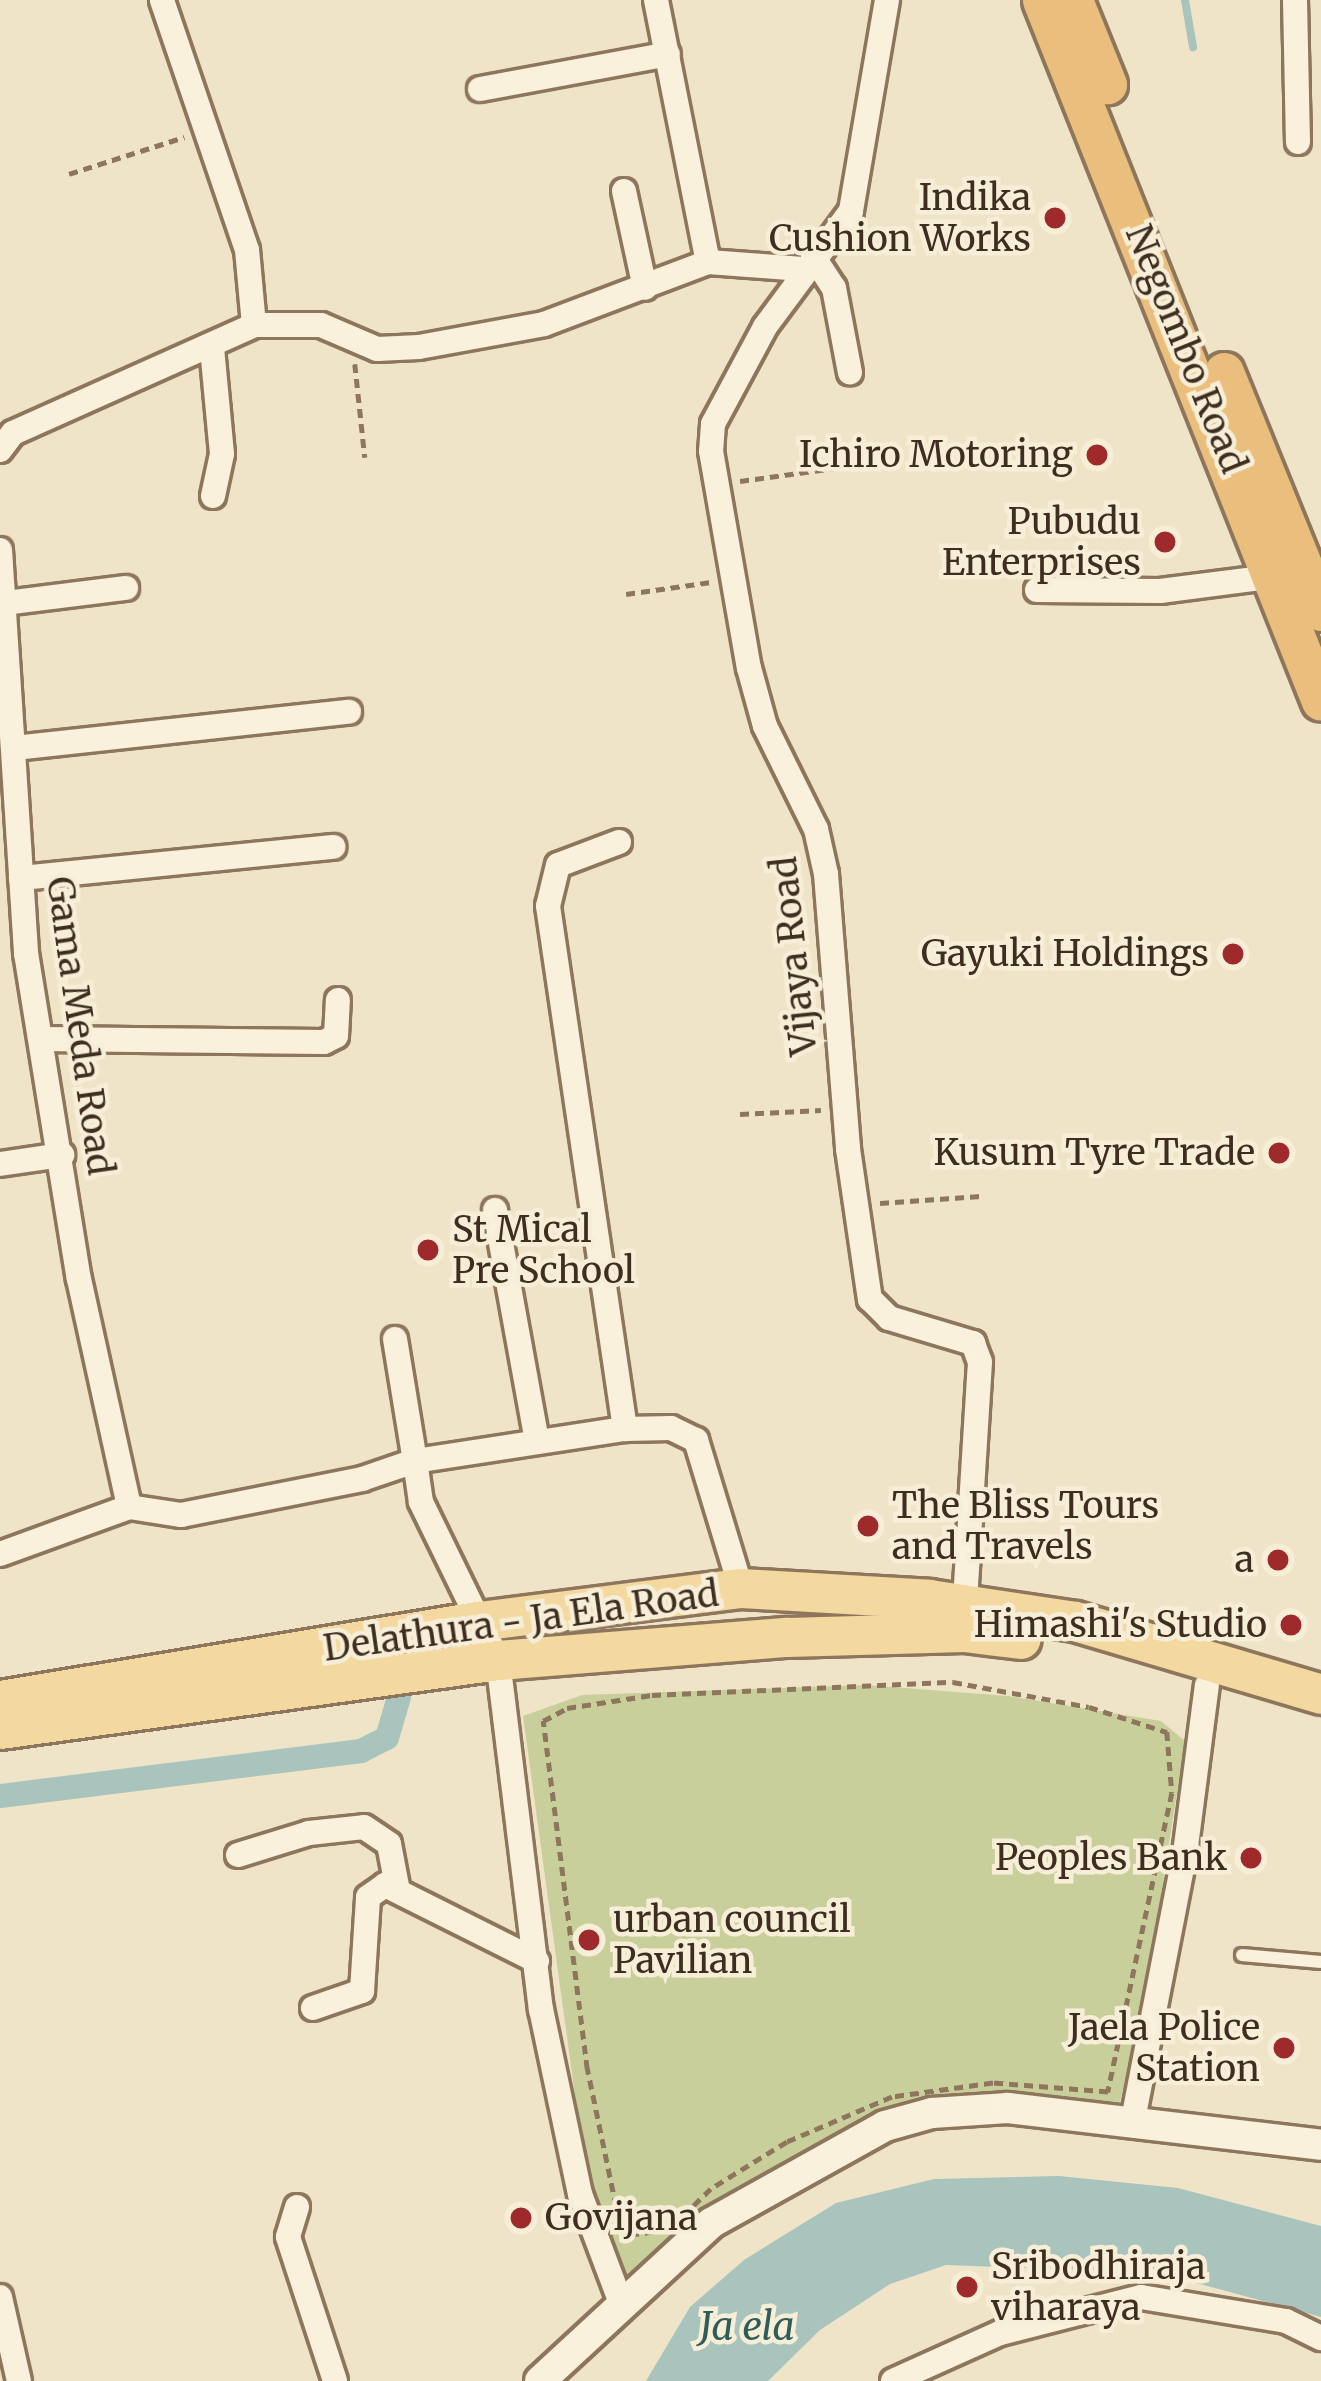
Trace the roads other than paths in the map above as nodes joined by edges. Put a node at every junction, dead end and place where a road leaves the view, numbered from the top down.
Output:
1 (162, 0) edge
2 (656, 0) edge
3 (887, 0) edge
4 (1042, 0) edge
5 (1072, 0) edge
6 (1294, 0) edge
7 (668, 53) junction
8 (480, 89) dead end
9 (1298, 142) dead end
10 (624, 191) dead end
11 (708, 262) junction
12 (808, 263) junction
13 (645, 288) junction
14 (254, 325) junction
15 (212, 348) junction
16 (850, 374) dead end
17 (0, 447) edge
18 (213, 496) dead end
19 (0, 550) edge
20 (1276, 576) junction
21 (126, 588) dead end
22 (1036, 590) dead end
23 (5, 603) junction
24 (1321, 611) edge
25 (1321, 701) edge
26 (349, 712) dead end
27 (15, 748) junction
28 (619, 842) dead end
29 (333, 847) dead end
30 (21, 878) junction
31 (26, 952) junction
32 (0, 953) edge
33 (338, 1000) dead end
34 (42, 1039) junction
35 (62, 1155) junction
36 (0, 1164) edge
37 (495, 1210) dead end
38 (395, 1339) dead end
39 (625, 1429) junction
40 (536, 1436) junction
41 (415, 1461) junction
42 (134, 1507) junction
43 (0, 1554) edge
44 (741, 1588) junction
45 (964, 1618) junction
46 (479, 1621) junction
47 (498, 1660) junction
48 (1207, 1685) junction
49 (1321, 1694) edge
50 (0, 1700) edge
51 (1321, 1723) edge
52 (0, 1729) edge
53 (238, 1855) dead end
54 (397, 1886) junction
55 (1242, 1955) dead end
56 (537, 1960) junction
57 (1321, 1962) edge
58 (313, 2008) dead end
59 (1132, 2125) junction
60 (1321, 2145) edge
61 (297, 2207) dead end
62 (0, 2297) edge
63 (622, 2306) junction
64 (1321, 2338) edge
65 (7, 2342) edge
66 (19, 2381) edge
67 (335, 2381) edge
68 (540, 2381) edge
69 (893, 2381) edge

1 - 14 street
2 - 7 street
3 - 12 street, Vijaya Road
4 - 20 highway, Negombo Road
5 - 24 highway, Negombo Road
6 - 9 street
7 - 8 street
7 - 11 street
10 - 13 street
11 - 12 street
11 - 13 street
12 - 16 street
12 - 45 street, Vijaya Road
13 - 14 street
14 - 15 street
15 - 17 street
15 - 18 street
19 - 23 street, Gama Meda Road
20 - 22 street
20 - 25 highway, Negombo Road
21 - 23 street
23 - 27 street, Gama Meda Road
26 - 27 street
27 - 30 street, Gama Meda Road
28 - 39 street
29 - 30 street
30 - 31 street, Gama Meda Road
31 - 32 street
31 - 34 street, Gama Meda Road
33 - 34 street
34 - 35 street, Gama Meda Road
35 - 36 street
35 - 42 street, Gama Meda Road
37 - 40 street
38 - 41 street
39 - 40 street
39 - 44 street
40 - 41 street
41 - 42 street
41 - 46 street
42 - 43 street
44 - 45 main road, Delathura - Ja Ela Road
44 - 46 main road, Delathura - Ja Ela Road
45 - 47 main road, Delathura - Ja Ela Road
45 - 48 main road, Delathura - Ja Ela Road
45 - 49 main road, Delathura - Ja Ela Road
46 - 47 street
46 - 50 main road, Delathura - Ja Ela Road
47 - 52 main road, Delathura - Ja Ela Road
47 - 56 street
48 - 51 main road, Delathura - Ja Ela Road
48 - 59 street
53 - 54 street
54 - 56 street
54 - 58 street
55 - 57 lane
56 - 63 street
59 - 60 street
59 - 63 street
61 - 67 street
62 - 65 street
63 - 68 street
64 - 69 street
65 - 66 street

